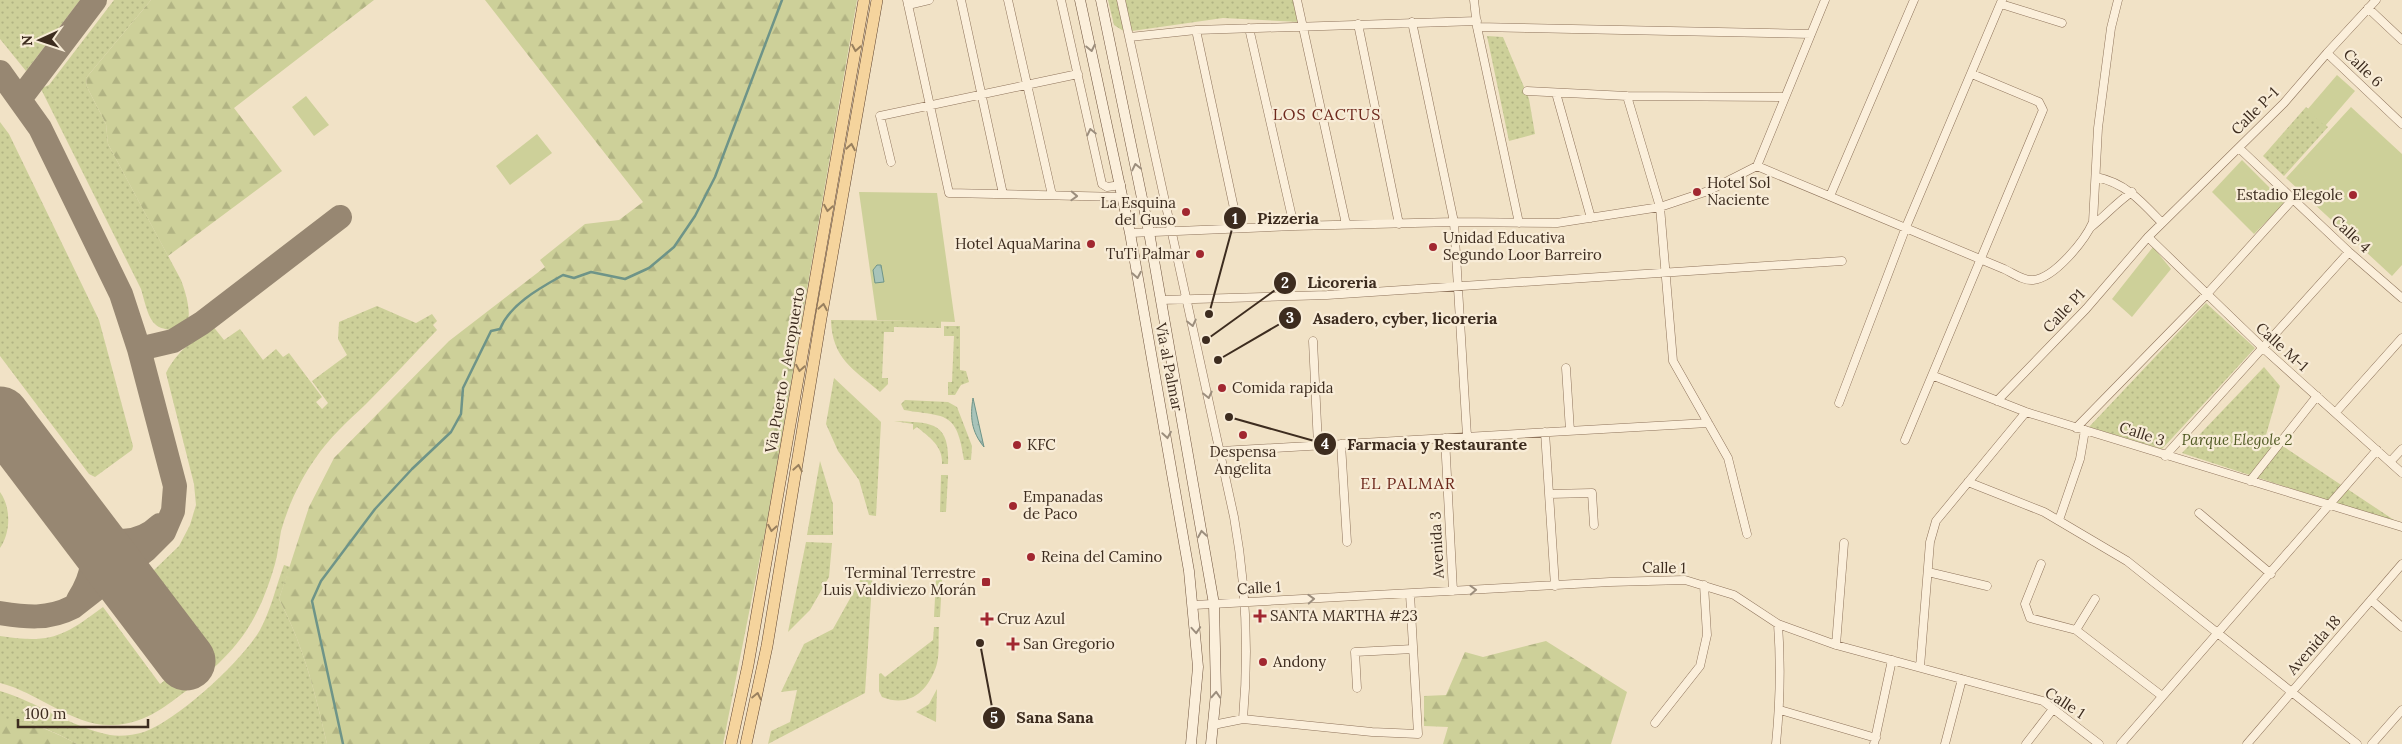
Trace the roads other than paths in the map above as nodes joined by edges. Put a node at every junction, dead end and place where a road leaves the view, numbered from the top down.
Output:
1 (864, 0) edge
2 (877, 0) edge
3 (929, 0) edge
4 (961, 0) edge
5 (1008, 0) edge
6 (1061, 0) edge
7 (1080, 0) edge
8 (1101, 0) edge
9 (1121, 0) edge
10 (1297, 0) edge
11 (1474, 0) edge
12 (1825, 0) edge
13 (1914, 0) edge
14 (2118, 0) edge
15 (2376, 0) edge
16 (907, 2) edge
17 (2001, 2) edge
18 (2368, 8) junction
19 (1412, 22) junction
20 (2062, 23) dead end
21 (1358, 24) junction
22 (1477, 24) junction
23 (1303, 26) junction
24 (1249, 28) junction
25 (1196, 30) junction
26 (1811, 34) junction
27 (1130, 37) junction
28 (2402, 40) edge
29 (2327, 52) junction
30 (1078, 74) junction
31 (1972, 74) junction
32 (1028, 85) junction
33 (1527, 91) dead end
34 (1556, 92) junction
35 (982, 95) junction
36 (1627, 96) junction
37 (1785, 97) junction
38 (929, 106) junction
39 (2402, 124) edge
40 (2239, 148) junction
41 (891, 162) dead end
42 (1757, 166) junction
43 (2096, 177) junction
44 (1121, 185) junction
45 (2132, 192) junction
46 (1003, 194) junction
47 (1052, 195) junction
48 (1122, 196) junction
49 (1830, 196) junction
50 (2293, 199) junction
51 (1660, 207) junction
52 (1591, 218) junction
53 (1454, 222) junction
54 (1519, 223) junction
55 (2162, 223) junction
56 (1346, 224) junction
57 (1399, 224) junction
58 (1294, 226) junction
59 (2091, 227) junction
60 (1238, 228) junction
61 (1906, 228) junction
62 (1172, 231) junction
63 (1149, 232) junction
64 (1130, 233) junction
65 (2148, 237) junction
66 (2349, 252) junction
67 (1982, 260) junction
68 (1842, 261) dead end
69 (1667, 272) junction
70 (1458, 285) junction
71 (2207, 294) junction
72 (2402, 298) edge
73 (1161, 300) junction
74 (1186, 300) junction
75 (2402, 338) edge
76 (1313, 341) dead end
77 (2263, 348) junction
78 (1566, 368) dead end
79 (1934, 376) junction
80 (2317, 396) junction
81 (1997, 401) junction
82 (1839, 403) dead end
83 (2026, 412) junction
84 (2336, 412) junction
85 (1708, 423) junction
86 (2076, 428) junction
87 (2085, 430) junction
88 (1570, 431) junction
89 (1545, 432) junction
90 (1467, 436) junction
91 (1445, 438) junction
92 (1906, 440) dead end
93 (1341, 444) junction
94 (1318, 445) junction
95 (2402, 449) edge
96 (2377, 450) junction
97 (1221, 451) junction
98 (2164, 456) junction
99 (2390, 462) junction
100 (2402, 473) edge
101 (2250, 481) junction
102 (1968, 482) junction
103 (1549, 494) junction
104 (2330, 506) junction
105 (2199, 513) dead end
106 (2059, 520) junction
107 (1594, 525) dead end
108 (2402, 527) edge
109 (1748, 534) dead end
110 (1347, 542) dead end
111 (1844, 543) dead end
112 (2041, 564) dead end
113 (2402, 564) edge
114 (1928, 572) junction
115 (2271, 574) junction
116 (1704, 584) junction
117 (1555, 586) junction
118 (1987, 586) dead end
119 (1454, 591) junction
120 (1410, 594) junction
121 (2095, 599) dead end
122 (2371, 600) junction
123 (1245, 602) junction
124 (1214, 604) junction
125 (1194, 605) junction
126 (1778, 624) junction
127 (2402, 627) edge
128 (2076, 630) junction
129 (2218, 632) junction
130 (1836, 645) junction
131 (1413, 649) junction
132 (1892, 660) junction
133 (1920, 667) junction
134 (1962, 679) junction
135 (1357, 688) dead end
136 (2292, 691) junction
137 (2162, 696) junction
138 (2054, 709) junction
139 (1780, 710) junction
140 (2402, 710) edge
141 (1243, 719) junction
142 (1655, 723) dead end
143 (1213, 725) junction
144 (1875, 741) edge
145 (731, 744) edge
146 (746, 744) edge
147 (1191, 744) edge
148 (1211, 744) edge
149 (1776, 744) edge
150 (1945, 744) edge
151 (2026, 744) edge
152 (2099, 744) edge
153 (2121, 744) edge
154 (2247, 744) edge
155 (2357, 744) edge
156 (2372, 744) edge

1 -> 145 main road, Via Puerto - Aeropuerto
146 -> 2 main road, Via Puerto - Aeropuerto
3 - 16 street
4 - 35 street
5 - 32 street
6 - 30 street
7 -> 44 main road, Vía al Palmar
63 -> 8 main road, Vía al Palmar
9 - 27 street
10 - 23 street
11 - 22 street
12 - 26 street
13 - 49 street
14 - 43 street
15 - 18 street, Calle P-1
16 - 38 street
17 - 20 street
17 - 31 street
18 - 28 street
18 - 29 street, Calle P-1
19 - 21 street
19 - 22 street
19 - 53 street
21 - 23 street
21 - 57 street
22 - 26 street
22 - 54 street
23 - 24 street
23 - 56 street
24 - 25 street
24 - 58 street
25 - 27 street
25 - 60 street
26 - 37 street
27 - 62 street
29 - 39 street, Calle 6
29 - 40 street, Calle P-1
30 - 32 street
44 -> 30 street
31 - 61 street
31 - 67 street
32 - 35 street
32 - 47 street
33 - 34 street
34 - 36 street
34 - 52 street
35 - 38 street
35 - 46 street
36 - 37 street
36 - 51 street
37 - 42 street
38 - 41 street
38 - 46 street
40 - 50 street, Calle 4
40 - 55 street, Calle P-1
42 - 49 street
42 - 51 street
43 - 45 street
43 - 59 street
44 - 48 main road, Vía al Palmar
45 - 55 street
45 - 59 street
46 - 47 street
47 -> 48 street
48 - 64 main road, Vía al Palmar
49 - 61 street
50 - 66 street, Calle 4
50 - 71 street
51 - 52 street
51 - 69 street
52 - 54 street
53 - 54 street
53 - 57 street
53 - 70 street
55 - 65 street, Calle P-1
56 - 57 street
56 - 58 street
58 - 60 street
59 - 67 street
60 - 62 street
61 - 67 street
61 - 82 street
62 - 63 street
62 - 74 street
63 - 64 street
63 - 73 main road, Vía al Palmar
64 -> 125 main road, Vía al Palmar
65 - 71 street, Calle M-1
65 - 81 street, Calle P1
66 - 72 street, Calle 4
66 - 77 street
67 - 79 street
68 - 69 street
69 - 70 street
69 - 85 street
70 - 74 street
70 - 90 street
71 - 77 street, Calle M-1
71 - 86 street
73 - 74 street
124 -> 73 main road, Vía al Palmar
74 -> 97 street
75 - 84 street
76 - 94 street
77 - 80 street, Calle M-1
77 - 98 street
78 - 88 street
79 - 81 street, Calle 3
79 - 92 street
80 - 84 street, Calle M-1
80 - 101 street
81 - 83 street, Calle 3
83 - 86 street, Calle 3
83 - 102 street
84 - 96 street, Calle M-1
85 - 88 street
85 - 109 street
86 - 87 street, Calle 3
87 - 98 street, Calle 3
87 - 106 street
88 - 89 street
89 - 90 street
89 - 103 street
90 - 91 street
91 - 93 street
91 - 119 street, Avenida 3
93 - 94 street
93 - 110 street
94 - 97 street
95 - 99 street
96 - 99 street, Calle M-1
96 - 104 street
97 - 123 street
98 - 101 street, Calle 3
99 - 100 street, Calle M-1
101 - 104 street, Calle 3
102 - 106 street
102 - 114 street
103 - 107 street
103 - 117 street
104 - 108 street, Calle 3
104 - 115 street
105 - 115 street
106 - 129 street
111 - 130 street
112 - 128 street
113 - 122 street, Avenida 18
114 - 118 street
114 - 133 street
115 - 129 street
116 - 117 street, Calle 1
116 - 126 street, Calle 1
116 - 142 street
119 -> 117 street, Calle 1
119 - 120 street, Calle 1
123 -> 120 street, Calle 1
120 - 131 street
121 - 128 street
122 - 127 street
122 - 136 street, Avenida 18
123 - 124 street, Calle 1
123 - 141 street
124 - 125 street, Calle 1
143 -> 124 main road, Vía al Palmar
125 -> 147 main road, Vía al Palmar
126 - 130 street, Calle 1
126 - 139 street
128 - 137 street
129 - 136 street
129 - 137 street
130 - 132 street, Calle 1
131 - 135 street
131 - 141 street
132 - 133 street, Calle 1
132 - 144 street
133 - 134 street, Calle 1
134 - 138 street, Calle 1
134 - 150 street
136 - 154 street, Avenida 18
136 - 155 street
137 - 153 street
138 - 151 street
138 - 152 street, Calle 1
139 - 144 street
139 - 149 street
140 - 156 street
141 - 143 street
143 - 148 main road, Vía al Palmar

